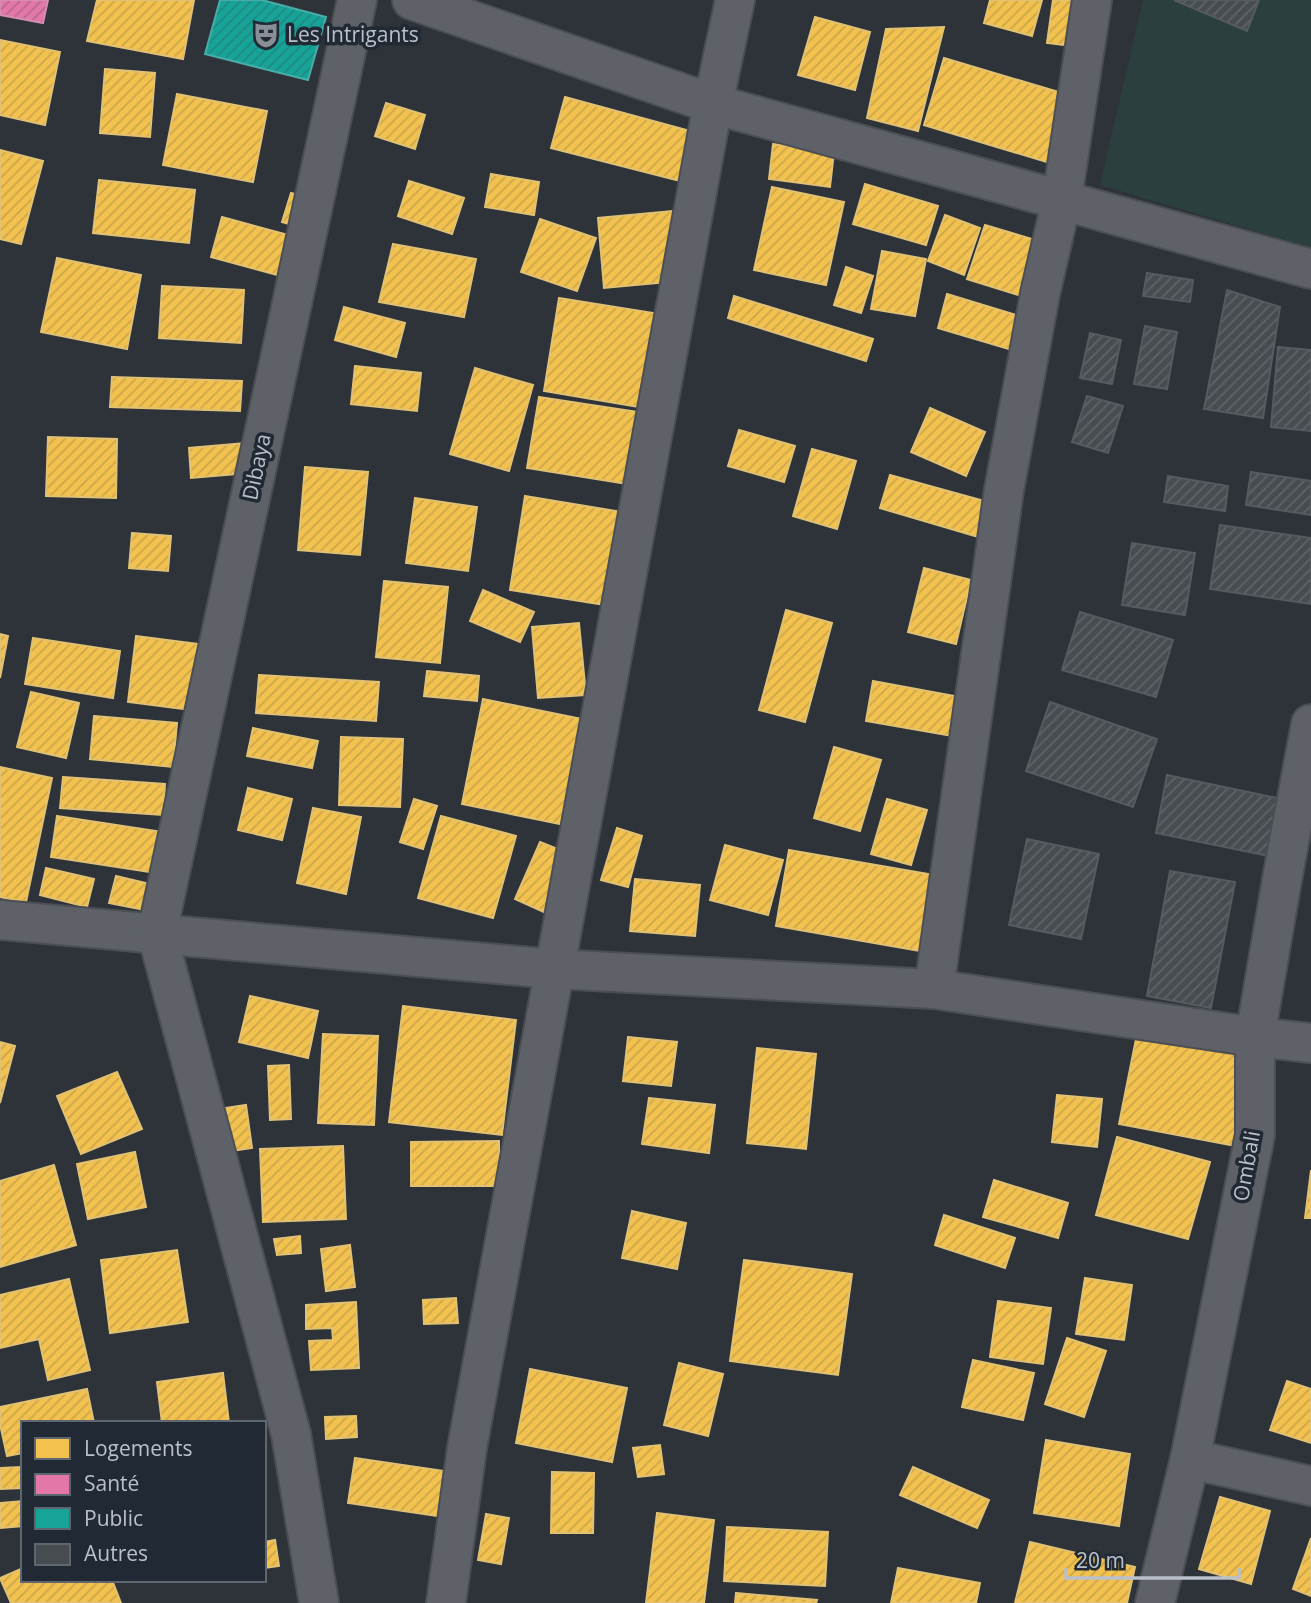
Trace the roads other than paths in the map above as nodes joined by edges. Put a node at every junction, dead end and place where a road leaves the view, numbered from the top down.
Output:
1 (357, 0) edge
2 (412, 0) edge
3 (735, 0) edge
4 (1092, 0) edge
5 (713, 104) junction
6 (1062, 200) junction
7 (1311, 269) edge
8 (1311, 724) edge
9 (0, 920) edge
10 (157, 933) junction
11 (554, 969) junction
12 (934, 989) junction
13 (1255, 1037) junction
14 (1311, 1043) edge
15 (1191, 1459) junction
16 (1311, 1486) edge
17 (319, 1603) edge
18 (446, 1603) edge
19 (1155, 1603) edge

1 - 10 street, Dibaya
2 - 5 street
3 - 5 street
4 - 6 street
5 - 6 street
5 - 11 street
6 - 7 street
6 - 12 street
8 - 13 street, Ombali
9 - 10 street
10 - 11 street
10 - 17 street
11 - 12 street
11 - 18 street
12 - 13 street
13 - 14 street
13 - 15 street, Ombali
15 - 16 street
15 - 19 street, Ombali

